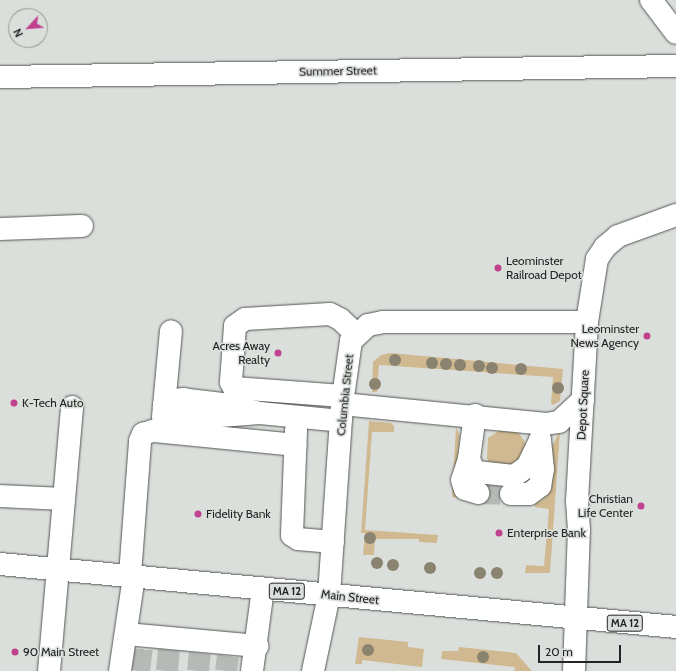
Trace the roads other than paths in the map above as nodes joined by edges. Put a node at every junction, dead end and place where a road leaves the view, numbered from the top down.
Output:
1 (650, 0) edge
2 (676, 33) edge
3 (676, 66) edge
4 (0, 77) edge
5 (676, 215) edge
6 (653, 224) junction
7 (676, 225) edge
8 (82, 226) dead end
9 (0, 229) edge
10 (587, 322) junction
11 (171, 331) dead end
12 (356, 334) junction
13 (583, 400) junction
14 (164, 406) junction
15 (72, 407) dead end
16 (342, 407) junction
17 (475, 415) junction
18 (298, 417) junction
19 (540, 431) junction
20 (161, 432) junction
21 (295, 444) junction
22 (469, 459) junction
23 (478, 493) tunnel mouth
24 (511, 494) tunnel mouth
25 (0, 496) edge
26 (64, 500) junction
27 (333, 542) junction
28 (0, 564) edge
29 (59, 568) junction
30 (132, 576) junction
31 (263, 589) junction
32 (329, 595) junction
33 (574, 619) junction
34 (676, 627) edge
35 (137, 638) junction
36 (254, 664) edge
37 (49, 671) edge
38 (120, 671) edge
39 (313, 671) edge
40 (574, 671) edge

1 - 2 street
3 - 4 street, Summer Street
5 - 6 street, Depot Square
6 - 7 street, Depot Square
6 - 10 street, Depot Square
8 - 9 street
10 - 12 street
10 - 13 street, Depot Square
11 - 14 street
12 - 16 street, Columbia Street
12 - 16 street
13 - 19 street
13 - 33 street, Depot Square
14 - 18 street
14 - 20 street
15 - 26 street
16 - 17 street
16 - 18 street
16 - 27 street, Columbia Street
17 - 19 street
17 - 22 street
18 - 21 street
19 - 22 street
19 - 24 street
20 - 21 street
20 - 30 street
21 - 27 street
22 - 23 street
25 - 26 street
26 - 29 street
27 - 32 street, Columbia Street
28 - 29 street, Main Street / MA 12
29 - 30 street, Main Street / MA 12
29 - 37 street
30 - 31 street, Main Street / MA 12
30 - 35 street
31 - 32 street, Main Street / MA 12
31 - 36 street
32 - 33 street, Main Street / MA 12
32 - 39 street, Columbia Street
33 - 34 street, Main Street / MA 12
33 - 40 street, Depot Square
35 - 36 street
35 - 38 street

